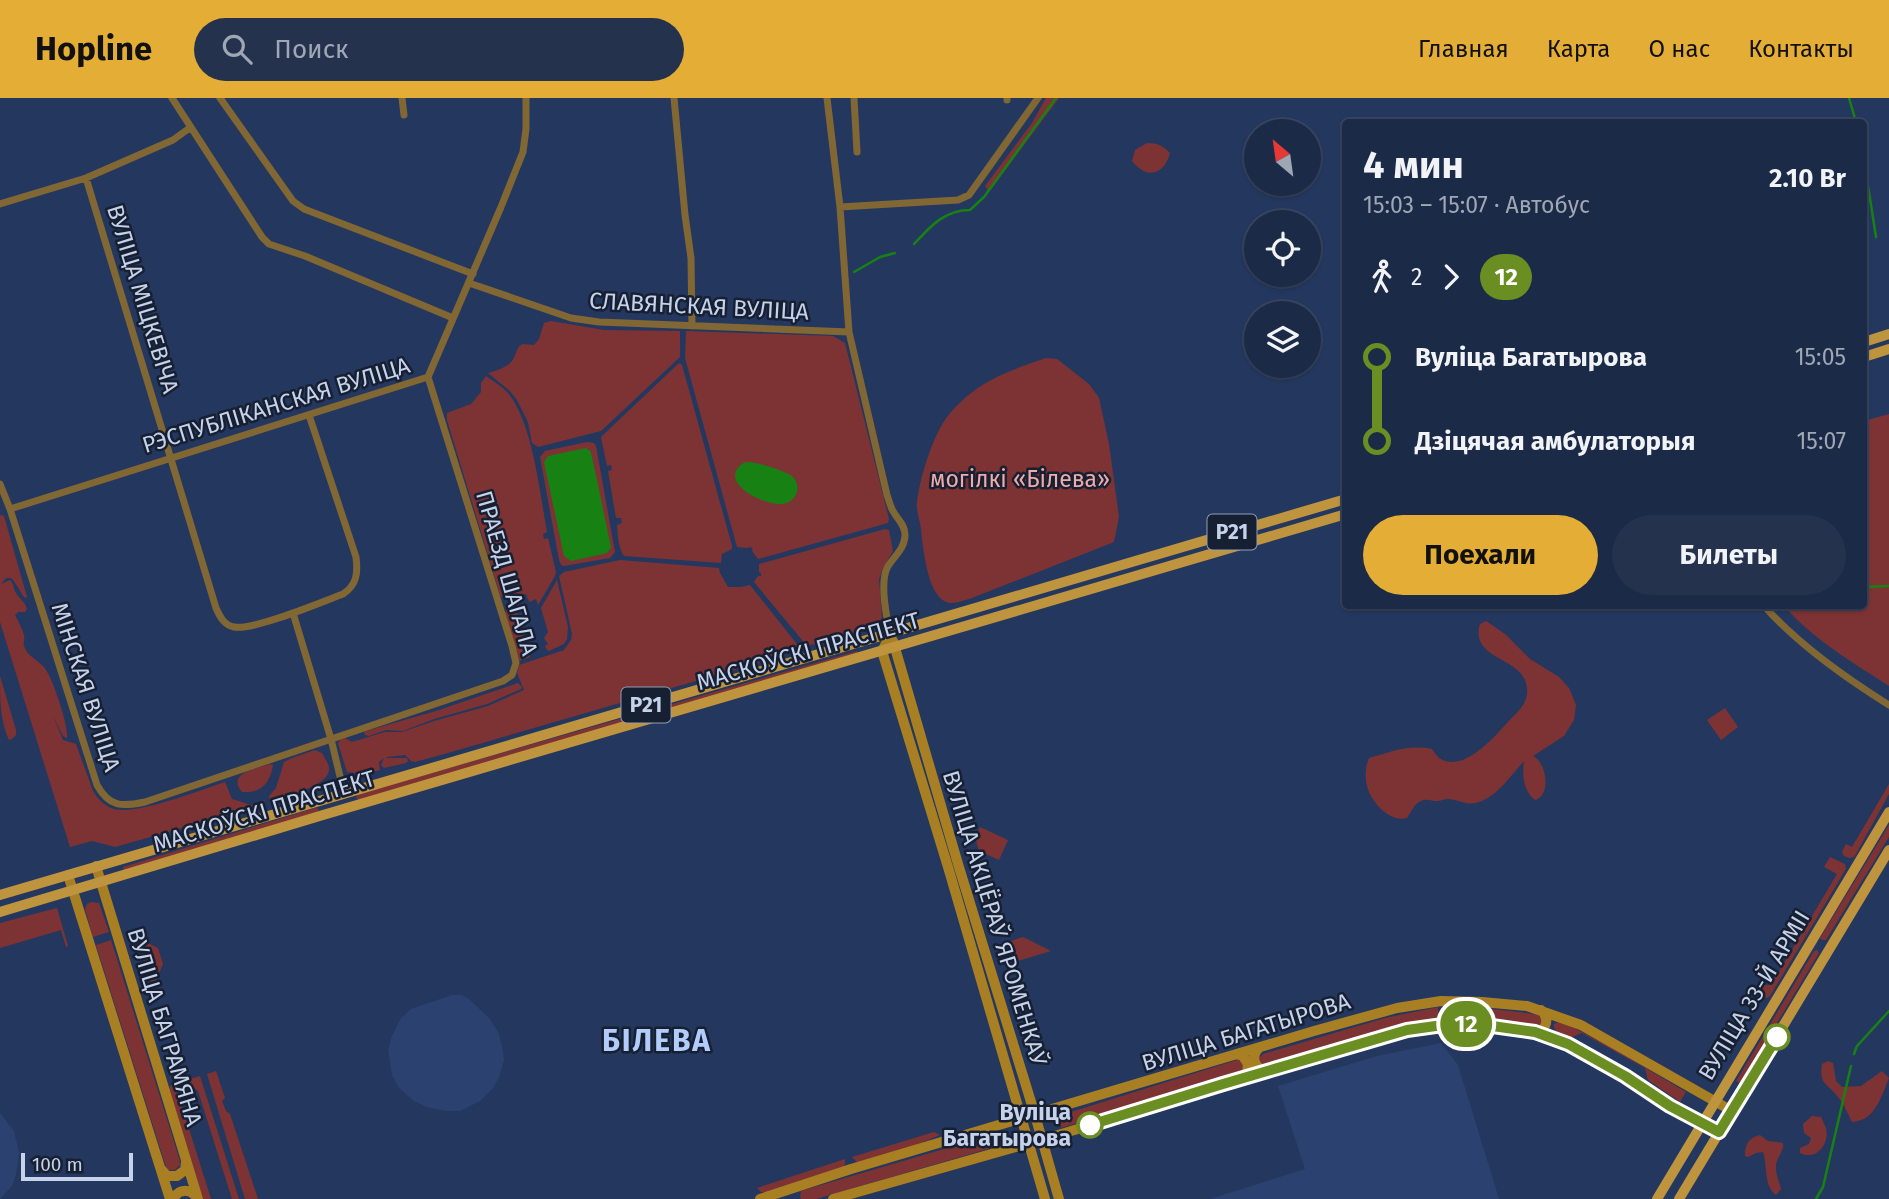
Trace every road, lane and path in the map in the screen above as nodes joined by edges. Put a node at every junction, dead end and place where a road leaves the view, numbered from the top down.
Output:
1 (172, 98) edge
2 (220, 98) edge
3 (402, 98) edge
4 (526, 98) edge
5 (674, 98) edge
6 (827, 98) edge
7 (853, 98) edge
8 (1038, 98) edge
9 (404, 115) dead end
10 (191, 127) junction
11 (857, 152) dead end
12 (86, 178) junction
13 (0, 204) edge
14 (840, 207) junction
15 (473, 274) junction
16 (469, 283) junction
17 (453, 318) junction
18 (692, 326) junction
19 (849, 332) junction
20 (1889, 334) edge
21 (1867, 341) edge
22 (1889, 349) edge
23 (1867, 356) edge
24 (428, 377) junction
25 (309, 415) junction
26 (170, 457) junction
27 (0, 484) edge
28 (1342, 500) edge
29 (10, 509) junction
30 (1342, 514) edge
31 (1194, 544) junction
32 (1199, 557) junction
33 (1767, 609) edge
34 (293, 613) junction
35 (891, 634) junction
36 (895, 647) junction
37 (882, 651) junction
38 (1889, 705) edge
39 (331, 739) junction
40 (930, 788) junction
41 (344, 793) junction
42 (349, 808) junction
43 (1889, 812) edge
44 (1889, 850) edge
45 (96, 866) junction
46 (68, 875) junction
47 (101, 882) junction
48 (72, 890) junction
49 (0, 895) edge
50 (963, 900) junction
51 (0, 912) edge
52 (1817, 932) junction
53 (1833, 943) junction
54 (984, 950) junction
55 (1807, 950) junction
56 (973, 953) junction
57 (1824, 959) junction
58 (1541, 1010) junction
59 (1563, 1018) junction
60 (1535, 1032) junction
61 (1555, 1039) junction
62 (1261, 1047) junction
63 (1236, 1054) junction
64 (1268, 1071) junction
65 (1243, 1078) junction
66 (1714, 1101) junction
67 (1732, 1111) junction
68 (1035, 1115) junction
69 (1021, 1119) junction
70 (1701, 1124) junction
71 (1719, 1132) junction
72 (1042, 1139) junction
73 (1029, 1143) junction
74 (186, 1160) junction
75 (160, 1169) junction
76 (802, 1185) junction
77 (780, 1192) junction
78 (172, 1199) edge
79 (198, 1199) edge
80 (760, 1199) edge
81 (794, 1199) edge
82 (833, 1199) edge
83 (1045, 1199) edge
84 (1059, 1199) edge
85 (1657, 1199) edge
86 (1679, 1199) edge

1 - 10 street
2 - 15 street
3 - 9 street
4 - 15 street, РЭСПУБЛІКАНСКАЯ ВУЛІЦА
5 - 18 street
6 - 14 street
7 - 11 street
8 - 14 street
10 - 12 street
10 - 17 street
12 - 13 street
12 - 26 street, ВУЛІЦА МІЦКЕВІЧА
14 - 19 street
15 - 16 street, РЭСПУБЛІКАНСКАЯ ВУЛІЦА
16 - 17 street, РЭСПУБЛІКАНСКАЯ ВУЛІЦА
16 - 18 street, СЛАВЯНСКАЯ ВУЛІЦА
17 - 24 street, РЭСПУБЛІКАНСКАЯ ВУЛІЦА
18 - 19 street, СЛАВЯНСКАЯ ВУЛІЦА
19 - 35 street
20 - 21 main road
22 - 23 main road
24 - 25 street, РЭСПУБЛІКАНСКАЯ ВУЛІЦА
24 - 39 street, ПРАЕЗД ШАГАЛА
25 - 26 street, РЭСПУБЛІКАНСКАЯ ВУЛІЦА
25 - 34 street
26 - 29 street, РЭСПУБЛІКАНСКАЯ ВУЛІЦА
26 - 34 street, ВУЛІЦА МІЦКЕВІЧА
27 - 29 street, МІНСКАЯ ВУЛІЦА
28 - 31 main road, МАСКОЎСКІ ПРАСПЕКТ / Р21
29 - 39 street, МІНСКАЯ ВУЛІЦА
30 - 32 main road, МАСКОЎСКІ ПРАСПЕКТ / Р21
31 - 32 main road
31 - 35 main road, МАСКОЎСКІ ПРАСПЕКТ / Р21
32 - 36 main road, МАСКОЎСКІ ПРАСПЕКТ / Р21
33 - 38 street
34 - 39 street
35 - 36 street, ВУЛІЦА АКЦЁРАЎ ЯРОМЕНКАЎ
35 - 37 street
35 - 41 main road, МАСКОЎСКІ ПРАСПЕКТ / Р21
36 - 37 main road, МАСКОЎСКІ ПРАСПЕКТ / Р21
36 - 40 street, ВУЛІЦА АКЦЁРАЎ ЯРОМЕНКАЎ
37 - 40 street, ВУЛІЦА АКЦЁРАЎ ЯРОМЕНКАЎ
37 - 42 main road, МАСКОЎСКІ ПРАСПЕКТ / Р21
39 - 41 street
40 - 50 street, ВУЛІЦА АКЦЁРАЎ ЯРОМЕНКАЎ
41 - 42 main road
41 - 45 main road, МАСКОЎСКІ ПРАСПЕКТ / Р21
42 - 47 main road, МАСКОЎСКІ ПРАСПЕКТ / Р21
43 - 52 main road, ВУЛІЦА 33-Й АРМІІ
44 - 53 main road, ВУЛІЦА 33-Й АРМІІ
45 - 46 main road, МАСКОЎСКІ ПРАСПЕКТ / Р21
45 - 47 street, ВУЛІЦА БАГРАМЯНА
46 - 48 street, ВУЛІЦА БАГРАМЯНА
46 - 49 main road, МАСКОЎСКІ ПРАСПЕКТ / Р21
47 - 48 main road, МАСКОЎСКІ ПРАСПЕКТ / Р21
47 - 74 street, ВУЛІЦА БАГРАМЯНА
48 - 51 main road, МАСКОЎСКІ ПРАСПЕКТ / Р21
48 - 75 street, ВУЛІЦА БАГРАМЯНА
50 - 54 street, ВУЛІЦА АКЦЁРАЎ ЯРОМЕНКАЎ
50 - 56 street, ВУЛІЦА АКЦЁРАЎ ЯРОМЕНКАЎ
52 - 53 main road
52 - 55 main road, ВУЛІЦА 33-Й АРМІІ
53 - 57 main road, ВУЛІЦА 33-Й АРМІІ
54 - 56 street
54 - 68 street, ВУЛІЦА АКЦЁРАЎ ЯРОМЕНКАЎ
55 - 57 main road
55 - 66 main road, ВУЛІЦА 33-Й АРМІІ
56 - 69 street, ВУЛІЦА АКЦЁРАЎ ЯРОМЕНКАЎ
57 - 67 main road, ВУЛІЦА 33-Й АРМІІ
58 - 59 street, ВУЛІЦА БАГАТЫРОВА
58 - 60 street
58 - 62 street, ВУЛІЦА БАГАТЫРОВА
59 - 61 street
59 - 66 street, ВУЛІЦА БАГАТЫРОВА
60 - 61 street, ВУЛІЦА БАГАТЫРОВА
60 - 64 street, ВУЛІЦА БАГАТЫРОВА
61 - 70 street, ВУЛІЦА БАГАТЫРОВА
62 - 63 street, ВУЛІЦА БАГАТЫРОВА
62 - 64 street
63 - 65 street
63 - 68 street, ВУЛІЦА БАГАТЫРОВА
64 - 65 street, ВУЛІЦА БАГАТЫРОВА
65 - 72 street, ВУЛІЦА БАГАТЫРОВА
66 - 67 street, ВУЛІЦА БАГАТЫРОВА
66 - 70 main road, ВУЛІЦА 33-Й АРМІІ
67 - 71 main road, ВУЛІЦА 33-Й АРМІІ
68 - 69 street, ВУЛІЦА БАГАТЫРОВА
68 - 72 street, ВУЛІЦА АКЦЁРАЎ ЯРОМЕНКАЎ
69 - 73 street, ВУЛІЦА АКЦЁРАЎ ЯРОМЕНКАЎ
69 - 76 street, ВУЛІЦА БАГАТЫРОВА
70 - 71 street, ВУЛІЦА БАГАТЫРОВА
70 - 85 main road, ВУЛІЦА 33-Й АРМІІ
71 - 86 main road, ВУЛІЦА 33-Й АРМІІ
72 - 73 street, ВУЛІЦА БАГАТЫРОВА
72 - 84 street, ВУЛІЦА АКЦЁРАЎ ЯРОМЕНКАЎ
73 - 82 street, ВУЛІЦА БАГАТЫРОВА
73 - 83 street, ВУЛІЦА АКЦЁРАЎ ЯРОМЕНКАЎ
74 - 75 street
74 - 79 street, ВУЛІЦА БАГРАМЯНА
75 - 78 street, ВУЛІЦА БАГРАМЯНА
76 - 77 street, ВУЛІЦА БАГАТЫРОВА
76 - 81 street
77 - 80 street, ВУЛІЦА БАГАТЫРОВА
77 - 81 street
78 - 79 street

